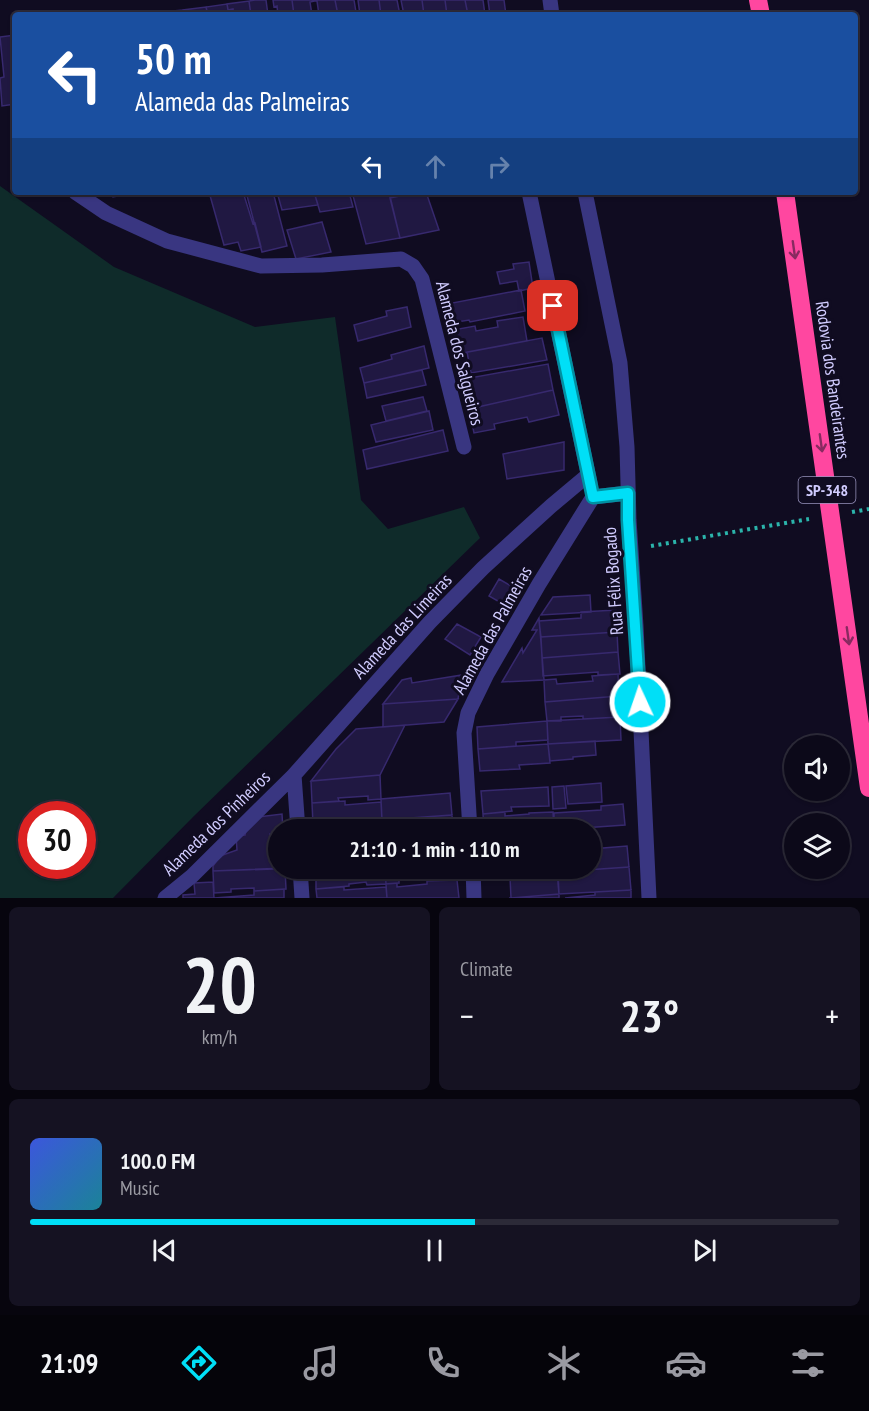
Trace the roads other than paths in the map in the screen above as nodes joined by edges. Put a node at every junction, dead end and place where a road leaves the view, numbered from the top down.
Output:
1 (79, 195) edge
2 (530, 195) edge
3 (586, 195) edge
4 (785, 195) edge
5 (464, 447) dead end
6 (588, 475) junction
7 (628, 493) junction
8 (593, 497) junction
9 (294, 775) junction
10 (869, 788) edge
11 (297, 819) edge
12 (469, 819) edge
13 (301, 879) edge
14 (473, 879) edge
15 (165, 898) edge
16 (302, 898) edge
17 (474, 898) edge
18 (649, 898) edge

1 - 5 street, Alameda dos Salgueiros
2 - 6 street
3 - 7 street, Rua Félix Bogado
4 -> 10 highway, Rodovia dos Bandeirantes / SP-348
6 - 8 street
6 - 9 street, Alameda das Limeiras
7 - 8 street
7 - 18 street, Rua Félix Bogado
8 - 12 street, Alameda das Palmeiras
9 - 11 street
9 - 15 street, Alameda dos Pinheiros
13 - 16 street
14 - 17 street

